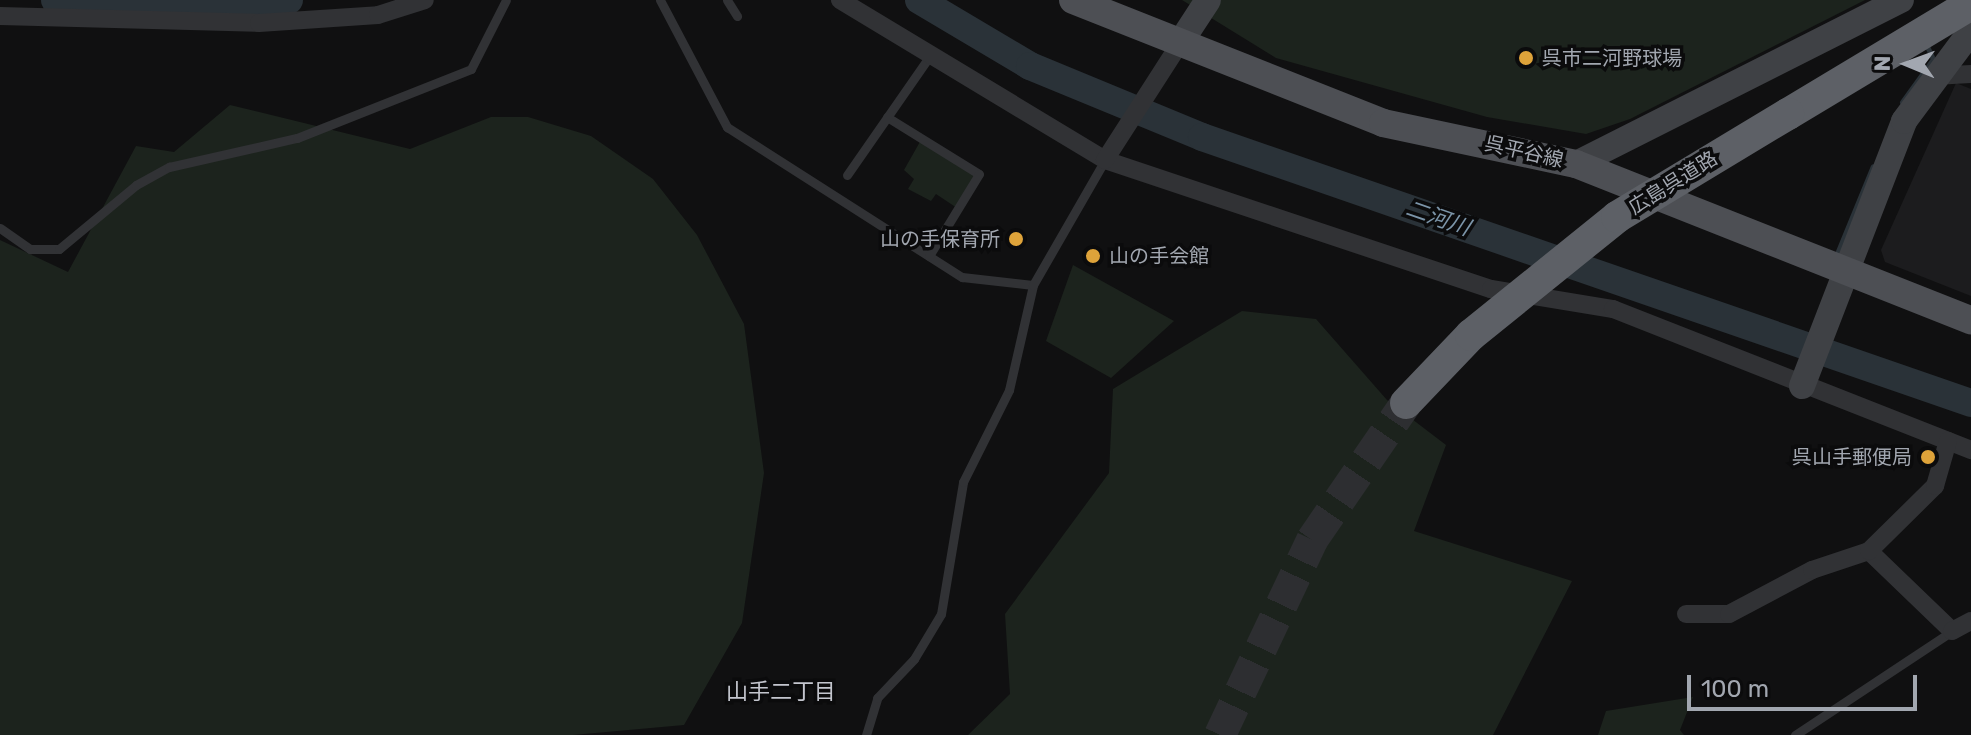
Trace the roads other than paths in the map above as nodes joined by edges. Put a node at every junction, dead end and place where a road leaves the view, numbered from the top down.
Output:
1 (425, 0) edge
2 (506, 0) edge
3 (660, 0) edge
4 (727, 0) edge
5 (840, 0) edge
6 (1073, 0) edge
7 (1208, 0) edge
8 (1901, 0) edge
9 (1971, 4) edge
10 (45, 9) edge
11 (0, 16) edge
12 (737, 16) dead end
13 (1971, 31) edge
14 (1180, 43) junction
15 (929, 57) junction
16 (1971, 74) edge
17 (1930, 77) junction
18 (887, 117) junction
19 (1105, 160) junction
20 (1576, 164) junction
21 (847, 175) dead end
22 (0, 228) edge
23 (929, 256) junction
24 (1843, 280) junction
25 (1033, 285) junction
26 (1971, 320) edge
27 (1804, 382) junction
28 (1406, 403) tunnel mouth
29 (1948, 441) junction
30 (1971, 450) edge
31 (1869, 551) junction
32 (1686, 614) dead end
33 (1971, 621) edge
34 (1952, 631) junction
35 (866, 735) edge
36 (1795, 735) edge

1 - 10 street
2 - 22 lane
3 - 23 lane
4 - 12 lane
5 - 15 street
6 - 14 main road, 呉平谷線
7 - 14 street
8 - 20 street
9 - 28 highway, 広島呉道路, bridge
10 - 11 street
13 - 17 street
14 - 19 street
14 - 20 main road, 呉平谷線
15 - 18 lane
15 - 19 street
16 - 17 street
17 - 24 street
18 - 21 lane
18 - 23 lane
19 - 25 lane
19 - 27 street
20 - 24 main road, 呉平谷線
23 - 25 lane
24 - 26 main road, 呉平谷線
24 - 27 street
25 - 35 lane
27 - 29 street
29 - 30 street
29 - 31 street
31 - 32 street
31 - 34 street
33 - 34 street
34 - 36 lane

